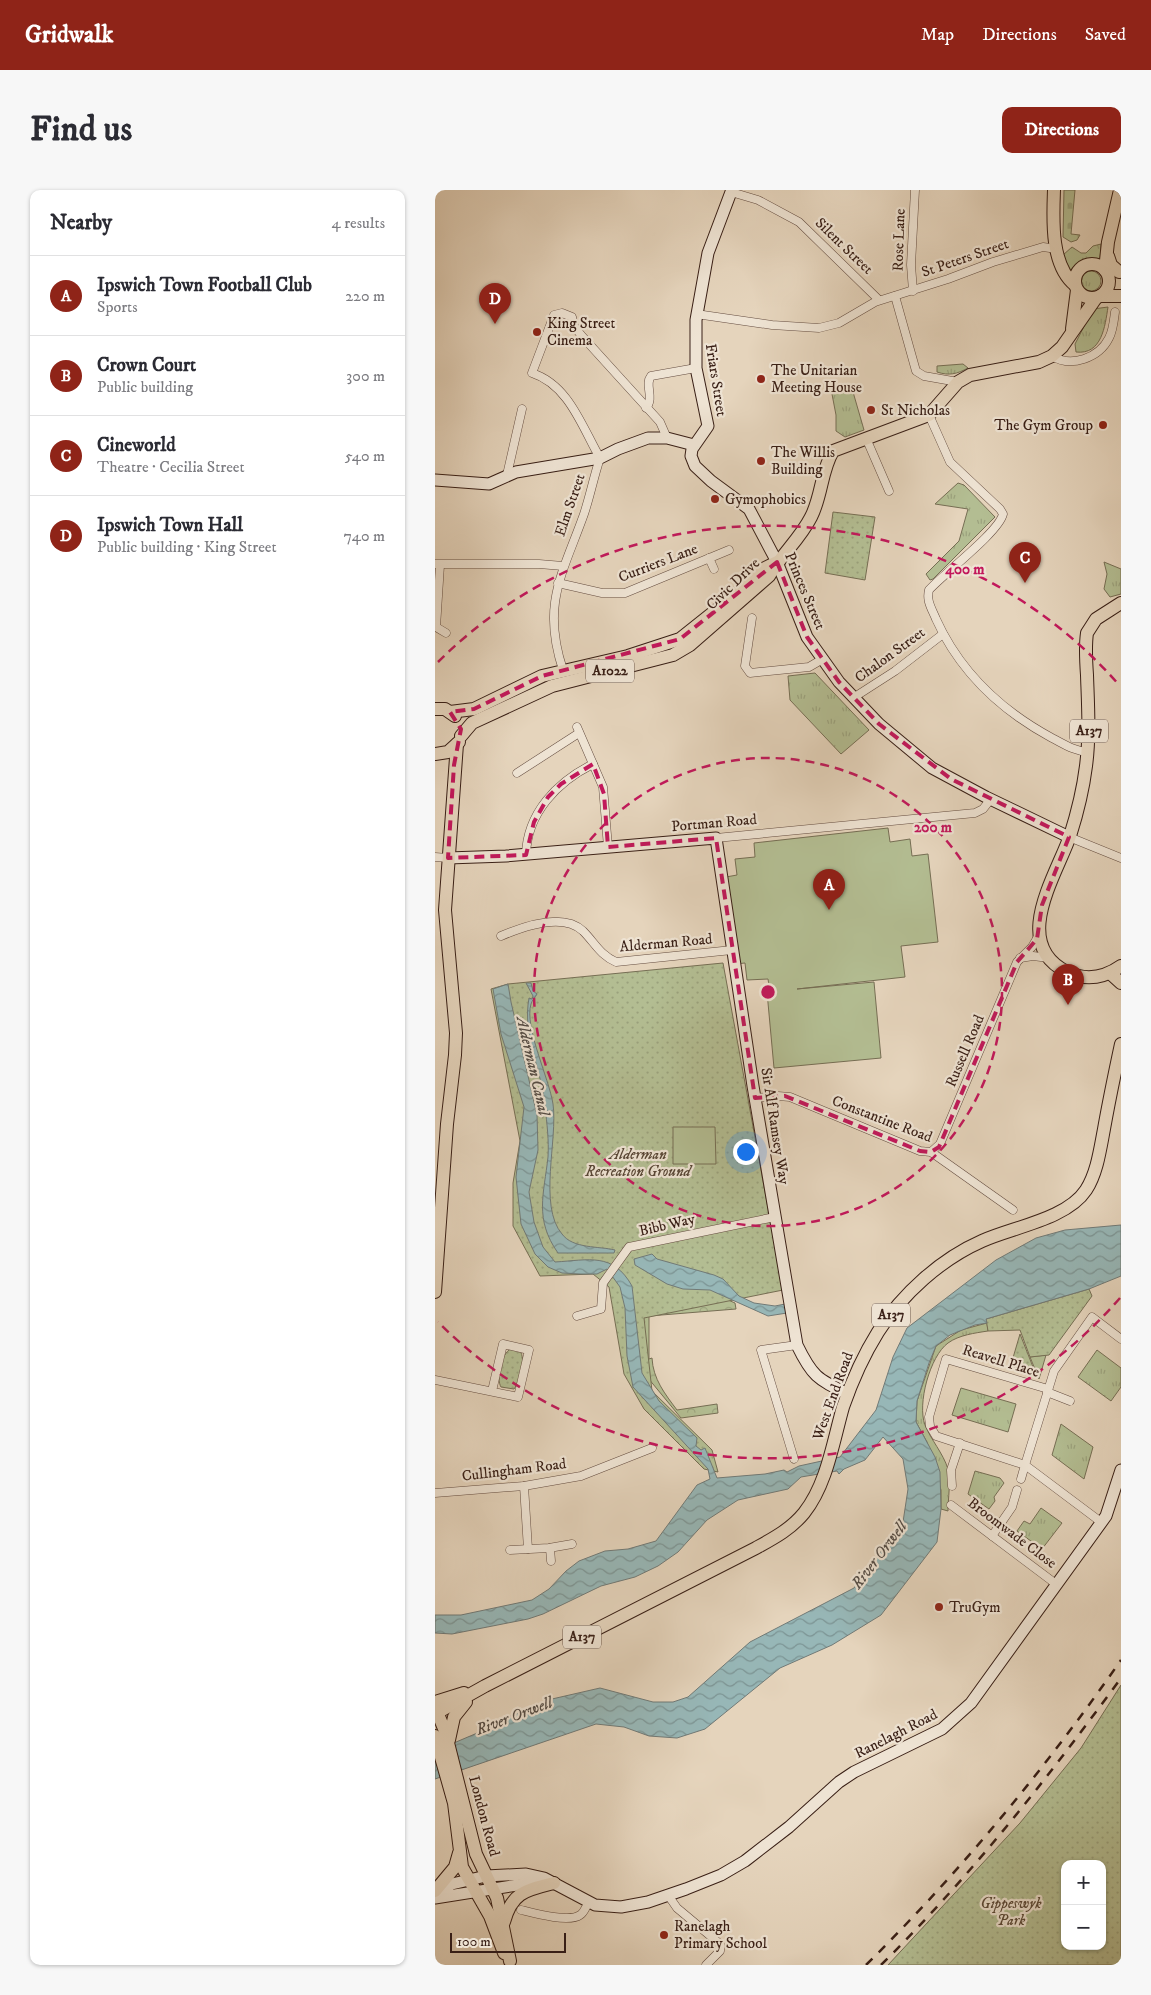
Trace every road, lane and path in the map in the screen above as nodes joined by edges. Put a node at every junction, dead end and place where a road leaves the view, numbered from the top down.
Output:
1 (915, 190) edge
2 (1054, 190) edge
3 (1120, 190) edge
4 (731, 191) edge
5 (1053, 234) junction
6 (1043, 247) junction
7 (1057, 250) junction
8 (1113, 272) edge
9 (1076, 288) junction
10 (913, 291) junction
11 (895, 296) junction
12 (1121, 296) edge
13 (1098, 297) junction
14 (879, 300) junction
15 (1115, 312) dead end
16 (696, 314) junction
17 (1071, 334) junction
18 (1052, 356) junction
19 (696, 368) junction
20 (958, 382) junction
21 (647, 408) junction
22 (522, 409) dead end
23 (929, 415) junction
24 (667, 438) junction
25 (866, 438) junction
26 (694, 445) junction
27 (600, 458) junction
28 (507, 475) junction
29 (435, 480) edge
30 (889, 491) dead end
31 (729, 550) dead end
32 (709, 558) junction
33 (777, 562) junction
34 (437, 564) edge
35 (563, 566) junction
36 (714, 569) dead end
37 (558, 583) junction
38 (1119, 605) edge
39 (751, 618) dead end
40 (446, 633) dead end
41 (943, 634) junction
42 (821, 660) junction
43 (563, 670) junction
44 (853, 698) junction
45 (435, 709) edge
46 (450, 712) junction
47 (459, 740) junction
48 (1088, 752) junction
49 (435, 754) edge
50 (593, 764) junction
51 (517, 773) dead end
52 (454, 786) junction
53 (990, 800) junction
54 (1074, 820) junction
55 (1047, 827) junction
56 (1069, 837) junction
57 (716, 838) junction
58 (608, 847) junction
59 (526, 855) junction
60 (435, 857) edge
61 (448, 858) junction
62 (1121, 858) edge
63 (1039, 933) junction
64 (501, 936) dead end
65 (732, 950) junction
66 (1020, 958) junction
67 (1051, 959) junction
68 (1121, 966) edge
69 (1109, 973) junction
70 (1121, 983) edge
71 (1121, 1044) edge
72 (755, 1098) junction
73 (931, 1152) junction
74 (435, 1170) edge
75 (440, 1180) edge
76 (1013, 1210) dead end
77 (775, 1216) junction
78 (437, 1248) edge
79 (435, 1292) edge
80 (577, 1316) dead end
81 (1121, 1338) edge
82 (797, 1345) junction
83 (435, 1380) edge
84 (492, 1391) junction
85 (1047, 1391) junction
86 (848, 1394) junction
87 (1070, 1401) dead end
88 (960, 1443) junction
89 (652, 1448) dead end
90 (794, 1459) dead end
91 (1025, 1465) junction
92 (1121, 1470) edge
93 (1021, 1479) dead end
94 (524, 1486) junction
95 (952, 1486) dead end
96 (1017, 1490) dead end
97 (435, 1493) edge
98 (951, 1505) dead end
99 (1101, 1522) junction
100 (992, 1536) junction
101 (572, 1544) dead end
102 (550, 1548) junction
103 (528, 1549) junction
104 (510, 1550) dead end
105 (551, 1561) dead end
106 (1056, 1584) junction
107 (485, 1686) junction
108 (436, 1709) edge
109 (439, 1741) edge
110 (453, 1778) junction
111 (459, 1854) junction
112 (486, 1876) junction
113 (469, 1880) junction
114 (550, 1882) junction
115 (495, 1889) junction
116 (477, 1893) junction
117 (435, 1895) edge
118 (668, 1895) junction
119 (589, 1902) junction
120 (521, 1910) dead end
121 (503, 1924) junction
122 (511, 1963) edge
123 (706, 1965) edge

1 - 10 street, Rose Lane
2 - 5 main road
3 - 8 main road
4 - 14 street, Silent Street
4 - 16 street, Friars Street
5 - 6 street
5 - 7 main road
6 - 7 street
6 - 10 street, St Peters Street
7 - 9 main road
8 - 9 main road
8 - 13 main road
9 - 13 main road
9 - 17 main road
10 - 11 street, St Peters Street
11 - 14 street, St Peters Street
11 - 20 street
12 - 13 main road
13 - 17 main road
14 - 16 street, St Peters Street
15 - 18 street
16 - 19 street, Friars Street
17 - 18 main road
18 - 20 main road, A1022
19 - 21 street
19 - 26 street, Friars Street
20 - 23 main road, A1022
21 - 24 street
21 - 27 street, Elm Street
22 - 28 street
23 - 25 main road, A1022
23 - 41 street
24 - 26 street
24 - 27 street
25 - 30 street
25 - 33 main road, A1022
26 - 33 street, Princes Street
27 - 28 street
27 - 35 street, Elm Street
28 - 29 street
31 - 32 street, Curriers Lane
32 - 36 street, Curriers Lane
32 - 37 street, Curriers Lane
33 - 42 street, Princes Street
33 - 43 main road, Civic Drive / A1022
33 - 47 main road, Civic Drive / A1022
34 - 35 street
34 - 40 street
35 - 37 street, Elm Street
37 - 43 street, Elm Street
38 - 48 main road, A137
39 - 42 street
41 - 44 street, Chalon Street
41 - 48 street
42 - 44 street, Princes Street
43 - 46 main road, Civic Drive / A1022
44 - 53 street, Princes Street
45 - 46 main road
46 - 47 main road
47 - 49 main road, Civic Drive
47 - 52 main road
48 - 54 main road, A137
49 - 52 main road
50 - 51 street
50 - 58 street
50 - 59 street
52 - 61 main road
53 - 55 street, Princes Street
53 - 57 street, Portman Road
54 - 55 street
54 - 56 main road, A137
55 - 56 street, Princes Street
56 - 62 street, Princes Street
56 - 63 main road, A137
57 - 58 street, Portman Road
57 - 65 street, Sir Alf Ramsey Way
58 - 59 street, Portman Road
59 - 61 street, Portman Road
60 - 61 street, Portman Road
61 - 75 main road
63 - 66 street, Russell Road
63 - 67 main road, A137
64 - 65 street, Alderman Road
65 - 72 street, Sir Alf Ramsey Way
66 - 67 street
66 - 73 street, Russell Road
67 - 69 main road, A137
68 - 69 main road, A137
69 - 70 main road
71 - 86 main road, West End Road / A137
72 - 73 street, Constantine Road
72 - 77 street, Sir Alf Ramsey Way
73 - 76 street, Constantine Road
74 - 75 street
75 - 78 main road
77 - 80 street, Bibb Way
77 - 82 street, Sir Alf Ramsey Way
78 - 79 main road
81 - 85 street
82 - 86 street, Sir Alf Ramsey Way
82 - 90 street
83 - 84 street
84 - 84 street
85 - 87 street, Reavell Place
85 - 88 street, Reavell Place
85 - 91 street
86 - 107 main road, West End Road / A137
88 - 91 street
88 - 95 street
89 - 94 street, Cullingham Road
91 - 93 street
91 - 99 street
92 - 99 street, Ranelagh Road
94 - 97 street, Cullingham Road
94 - 103 street
96 - 100 street
98 - 100 street, Broomwade Close
99 - 106 street, Ranelagh Road
100 - 106 street, Broomwade Close
101 - 102 street
102 - 103 street
102 - 105 street
103 - 104 street
106 - 118 street, Ranelagh Road
107 - 108 main road, West End Road / A137
107 - 109 main road
108 - 109 main road, London Road
109 - 110 main road, London Road
110 - 111 main road, London Road
110 - 112 main road, London Road
111 - 113 main road, London Road
111 - 117 main road
112 - 113 street, Ranelagh Road
112 - 114 street, Ranelagh Road
112 - 115 main road, London Road
113 - 116 main road, London Road
113 - 117 street, Ranelagh Road
114 - 115 street
114 - 119 street, Ranelagh Road
114 - 121 main road
115 - 116 street
115 - 121 main road, London Road
116 - 117 street
116 - 122 main road, London Road
118 - 119 street, Ranelagh Road
118 - 123 street
119 - 120 street
121 - 122 main road, London Road

